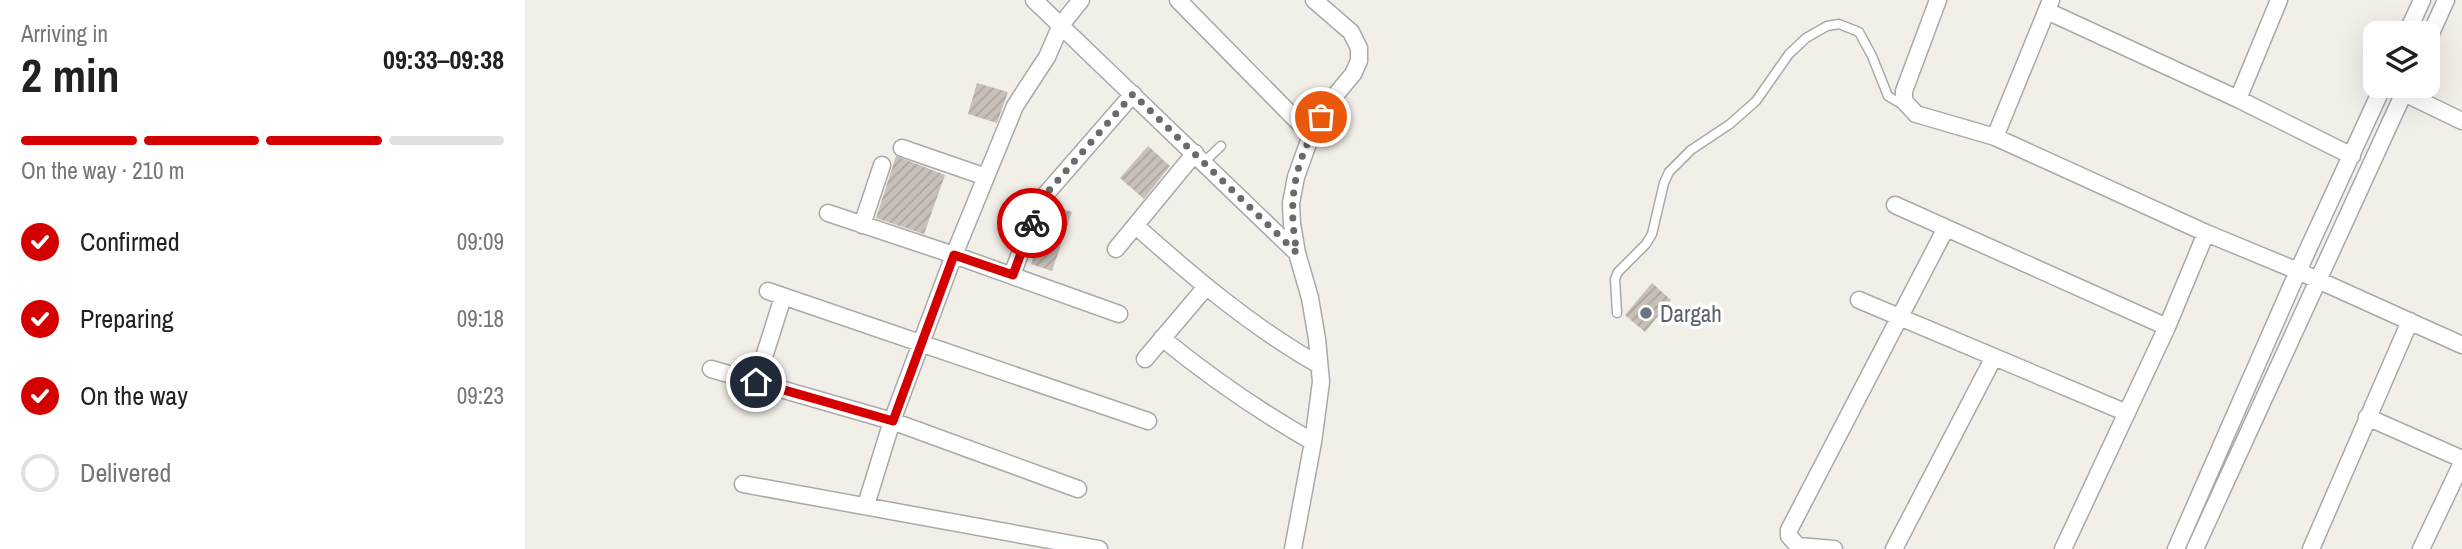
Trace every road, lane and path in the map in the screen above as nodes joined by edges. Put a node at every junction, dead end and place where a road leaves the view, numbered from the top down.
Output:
1 (1034, 0) edge
2 (1081, 0) edge
3 (1178, 0) edge
4 (1314, 0) edge
5 (1938, 0) edge
6 (2279, 0) edge
7 (2422, 0) edge
8 (2446, 0) edge
9 (2049, 5) edge
10 (2412, 21) edge
11 (2436, 21) edge
12 (1062, 25) junction
13 (1133, 94) junction
14 (2378, 98) edge
15 (2401, 98) edge
16 (2420, 98) edge
17 (2238, 99) junction
18 (1908, 107) junction
19 (2462, 121) edge
20 (1311, 135) junction
21 (1995, 137) junction
22 (1221, 146) dead end
23 (902, 148) dead end
24 (2352, 156) junction
25 (1200, 158) junction
26 (882, 165) dead end
27 (986, 177) junction
28 (1895, 205) dead end
29 (828, 213) dead end
30 (862, 225) junction
31 (1136, 226) junction
32 (1946, 228) junction
33 (2206, 233) junction
34 (1116, 249) dead end
35 (1297, 253) junction
36 (954, 255) junction
37 (2298, 271) junction
38 (1013, 275) junction
39 (2319, 280) junction
40 (1206, 287) junction
41 (1859, 300) dead end
42 (1119, 313) dead end
43 (1617, 313) dead end
44 (1899, 317) junction
45 (2410, 321) junction
46 (2167, 327) junction
47 (1162, 338) junction
48 (921, 345) junction
49 (2462, 345) edge
50 (1994, 357) junction
51 (1145, 359) dead end
52 (1319, 365) junction
53 (711, 369) dead end
54 (756, 382) junction
55 (2127, 413) junction
56 (2367, 417) junction
57 (893, 421) junction
58 (1148, 421) dead end
59 (1313, 442) junction
60 (2462, 461) edge
61 (743, 484) dead end
62 (1078, 489) dead end
63 (866, 505) junction
64 (1099, 549) edge
65 (1293, 549) edge
66 (1834, 549) edge
67 (1894, 549) edge
68 (2063, 549) edge
69 (2176, 549) edge
70 (2195, 549) edge
71 (2311, 549) edge
72 (2421, 549) edge

1 - 12 street
2 - 12 street
3 - 20 street
4 - 20 street
5 - 18 street
6 - 17 street
7 - 10 street
8 - 11 street
9 - 17 street
9 - 21 street
12 - 13 street
12 - 27 street
13 - 25 street
13 - 38 street
14 - 24 street
15 - 39 street
16 - 19 street
17 - 24 street
18 - 21 street
18 - 43 lane
20 - 35 street
21 - 33 street
22 - 25 lane
23 - 27 street
24 - 37 street
25 - 31 street
25 - 35 street
26 - 30 street
27 - 36 street
28 - 32 street
29 - 30 street
30 - 36 street
31 - 34 street
31 - 40 street
32 - 44 street
32 - 46 street
33 - 37 street
33 - 46 street
35 - 52 street
36 - 38 street
36 - 48 street
37 - 39 street
37 - 69 street
38 - 42 street
39 - 45 street
39 - 70 street
40 - 47 street
40 - 52 street
41 - 44 street
44 - 50 street
44 - 66 street
45 - 49 street
45 - 56 street
46 - 55 street
47 - 51 street
47 - 59 street
48 - 54 street
48 - 57 street
48 - 58 street
50 - 55 street
50 - 67 street
52 - 59 street
53 - 54 street
54 - 57 street
55 - 68 street
56 - 60 street
56 - 71 street
57 - 62 street
57 - 63 street
59 - 65 street
60 - 72 street
61 - 63 street
63 - 64 street

